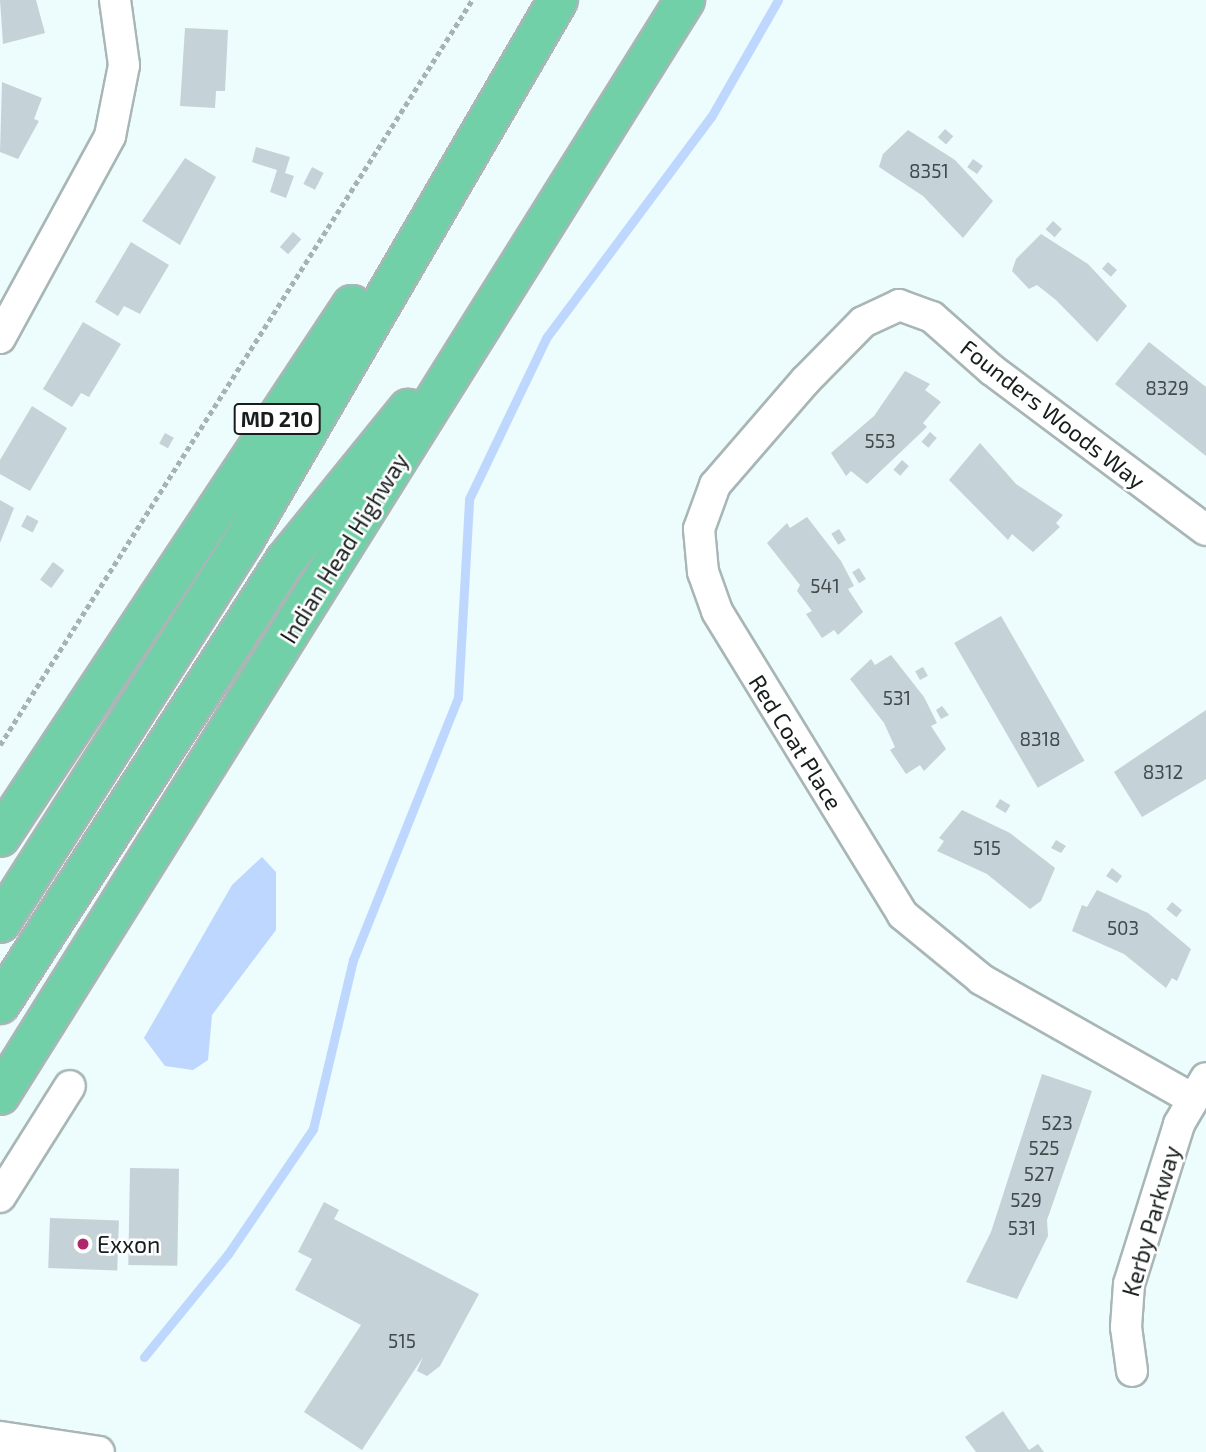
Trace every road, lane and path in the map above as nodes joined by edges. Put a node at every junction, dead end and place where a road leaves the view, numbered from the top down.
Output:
1 (115, 0) edge
2 (472, 0) edge
3 (556, 0) edge
4 (685, 0) edge
5 (899, 305) joint
6 (494, 308) junction
7 (0, 338) edge
8 (1206, 530) edge
9 (0, 745) edge
10 (0, 837) edge
11 (0, 923) edge
12 (0, 1003) edge
13 (70, 1087) dead end
14 (1199, 1088) edge
15 (0, 1095) edge
16 (0, 1197) edge
17 (1132, 1371) dead end
18 (0, 1437) edge
19 (99, 1452) edge

1 - 7 street
2 - 9 path
3 - 10 highway, MD 210
3 - 11 highway
4 - 6 highway, Indian Head Highway
5 - 8 street, Founders Woods Way
5 - 14 street, Red Coat Place
6 - 12 highway
6 - 15 highway, Indian Head Highway
13 - 16 street
14 - 17 street, Kerby Parkway
18 - 19 street

